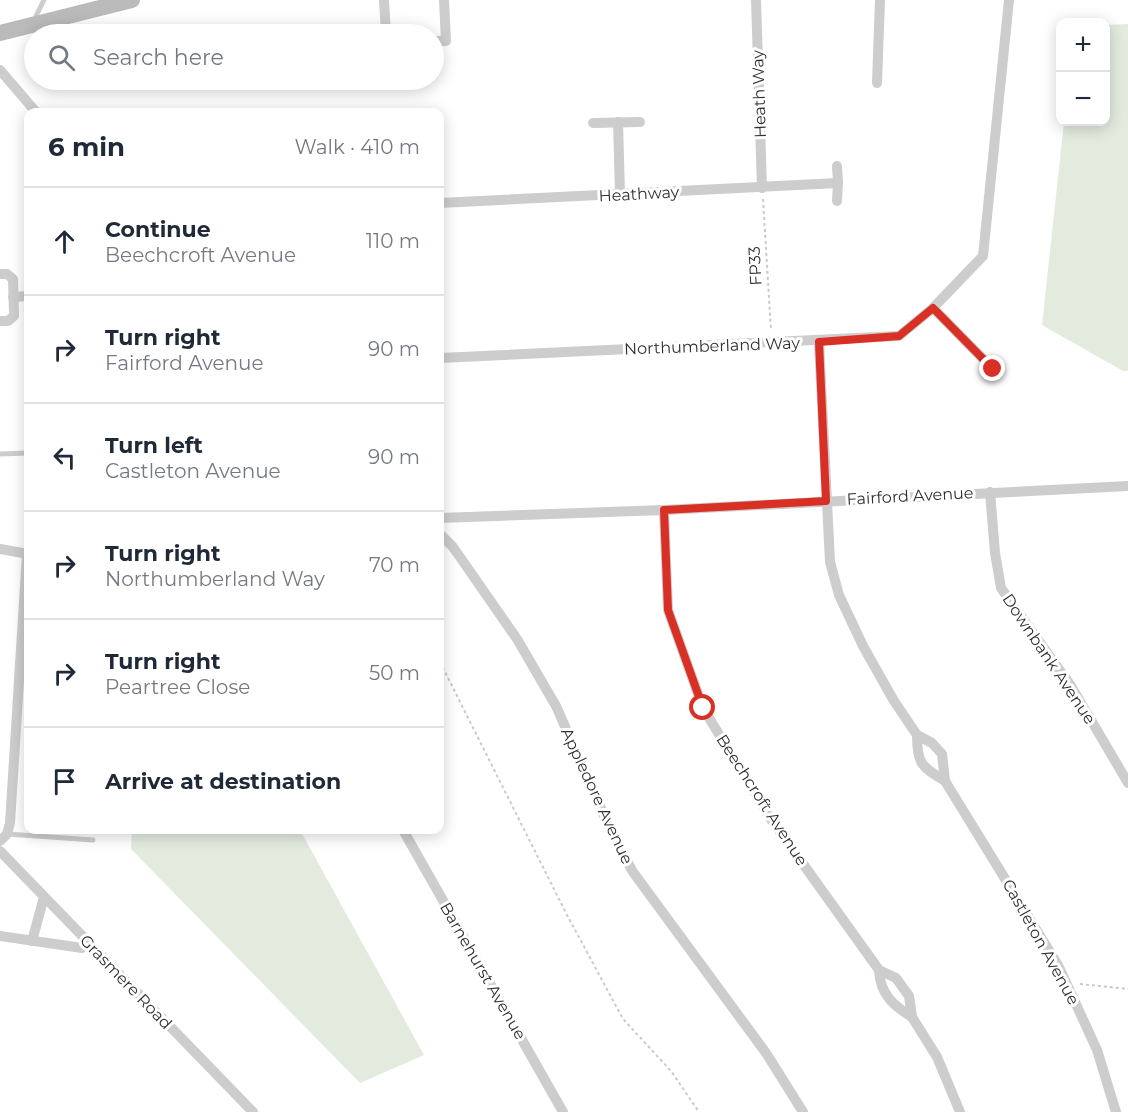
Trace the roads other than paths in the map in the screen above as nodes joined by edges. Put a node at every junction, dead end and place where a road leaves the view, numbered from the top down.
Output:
1 (44, 0) edge
2 (132, 0) edge
3 (384, 0) edge
4 (444, 0) edge
5 (756, 0) edge
6 (880, 0) edge
7 (1009, 0) edge
8 (32, 24) joint
9 (385, 24) edge
10 (24, 26) edge
11 (0, 33) edge
12 (444, 41) edge
13 (0, 70) edge
14 (877, 83) dead end
15 (33, 108) edge
16 (618, 122) junction
17 (640, 122) dead end
18 (593, 123) dead end
19 (837, 166) dead end
20 (838, 183) junction
21 (762, 188) junction
22 (620, 194) junction
23 (837, 201) dead end
24 (444, 203) edge
25 (0, 274) edge
26 (24, 296) edge
27 (13, 297) junction
28 (933, 308) junction
29 (0, 321) edge
30 (819, 342) junction
31 (444, 358) edge
32 (993, 369) dead end
33 (24, 453) edge
34 (0, 454) edge
35 (1128, 486) edge
36 (990, 492) junction
37 (826, 501) junction
38 (664, 510) junction
39 (444, 518) edge
40 (444, 538) edge
41 (0, 549) edge
42 (24, 553) edge
43 (24, 599) edge
44 (917, 735) junction
45 (945, 781) junction
46 (1128, 783) edge
47 (405, 834) edge
48 (3, 838) edge
49 (93, 840) dead end
50 (0, 851) edge
51 (44, 897) junction
52 (0, 936) edge
53 (32, 941) junction
54 (89, 944) junction
55 (879, 970) junction
56 (912, 1017) junction
57 (253, 1112) edge
58 (563, 1112) edge
59 (803, 1112) edge
60 (960, 1112) edge
61 (1116, 1112) edge

1 - 8 lane
2 - 8 street
3 - 9 street
4 - 12 street
5 - 21 street, Heath Way
6 - 14 street
7 - 28 street, Northumberland Way
10 - 11 street
13 - 15 street
16 - 17 street
16 - 18 street
16 - 22 street
19 - 20 street
20 - 21 street, Heathway
20 - 23 street
21 - 22 street, Heathway
22 - 24 street, Heathway
25 - 27 street
26 - 27 street
27 - 29 street
28 - 30 street, Northumberland Way
28 - 32 street
30 - 31 street, Northumberland Way
30 - 37 street, Castleton Avenue
33 - 34 lane
35 - 36 street, Fairford Avenue
36 - 37 street, Fairford Avenue
36 - 46 street, Downbank Avenue
37 - 38 street, Fairford Avenue
37 - 44 street, Castleton Avenue
38 - 39 street, Fairford Avenue
38 - 55 street, Beechcroft Avenue
40 - 59 street, Appledore Avenue
41 - 42 street
43 - 48 street
44 - 45 street, Castleton Avenue
44 - 45 street, Castleton Avenue
45 - 61 street, Castleton Avenue
47 - 58 street, Barnehurst Avenue
48 - 49 lane
50 - 51 street, Grasmere Road
51 - 53 street
51 - 54 street, Grasmere Road
52 - 53 street
53 - 54 street
54 - 57 street, Grasmere Road
55 - 56 street, Beechcroft Avenue
55 - 56 street, Beechcroft Avenue
56 - 60 street, Beechcroft Avenue

